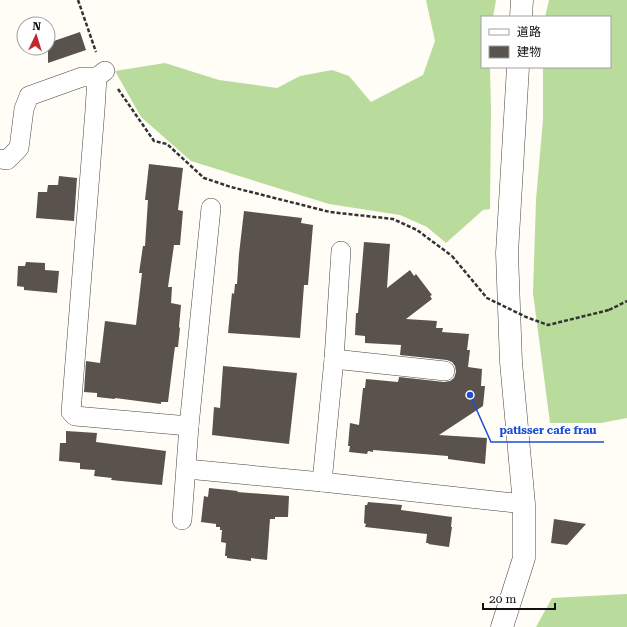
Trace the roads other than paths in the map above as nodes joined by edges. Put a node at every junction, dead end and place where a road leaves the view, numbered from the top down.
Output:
1 (522, 0) edge
2 (521, 16) edge
3 (518, 68) edge
4 (0, 159) edge
5 (211, 208) dead end
6 (340, 251) dead end
7 (334, 359) junction
8 (445, 371) dead end
9 (189, 426) junction
10 (186, 468) junction
11 (322, 482) junction
12 (524, 504) junction
13 (182, 520) dead end
14 (502, 627) edge

1 - 2 street
3 - 12 street
4 - 9 street
5 - 9 street
6 - 7 street
7 - 8 street
7 - 11 street
9 - 10 street
10 - 11 street
10 - 13 street
11 - 12 street
12 - 14 street

